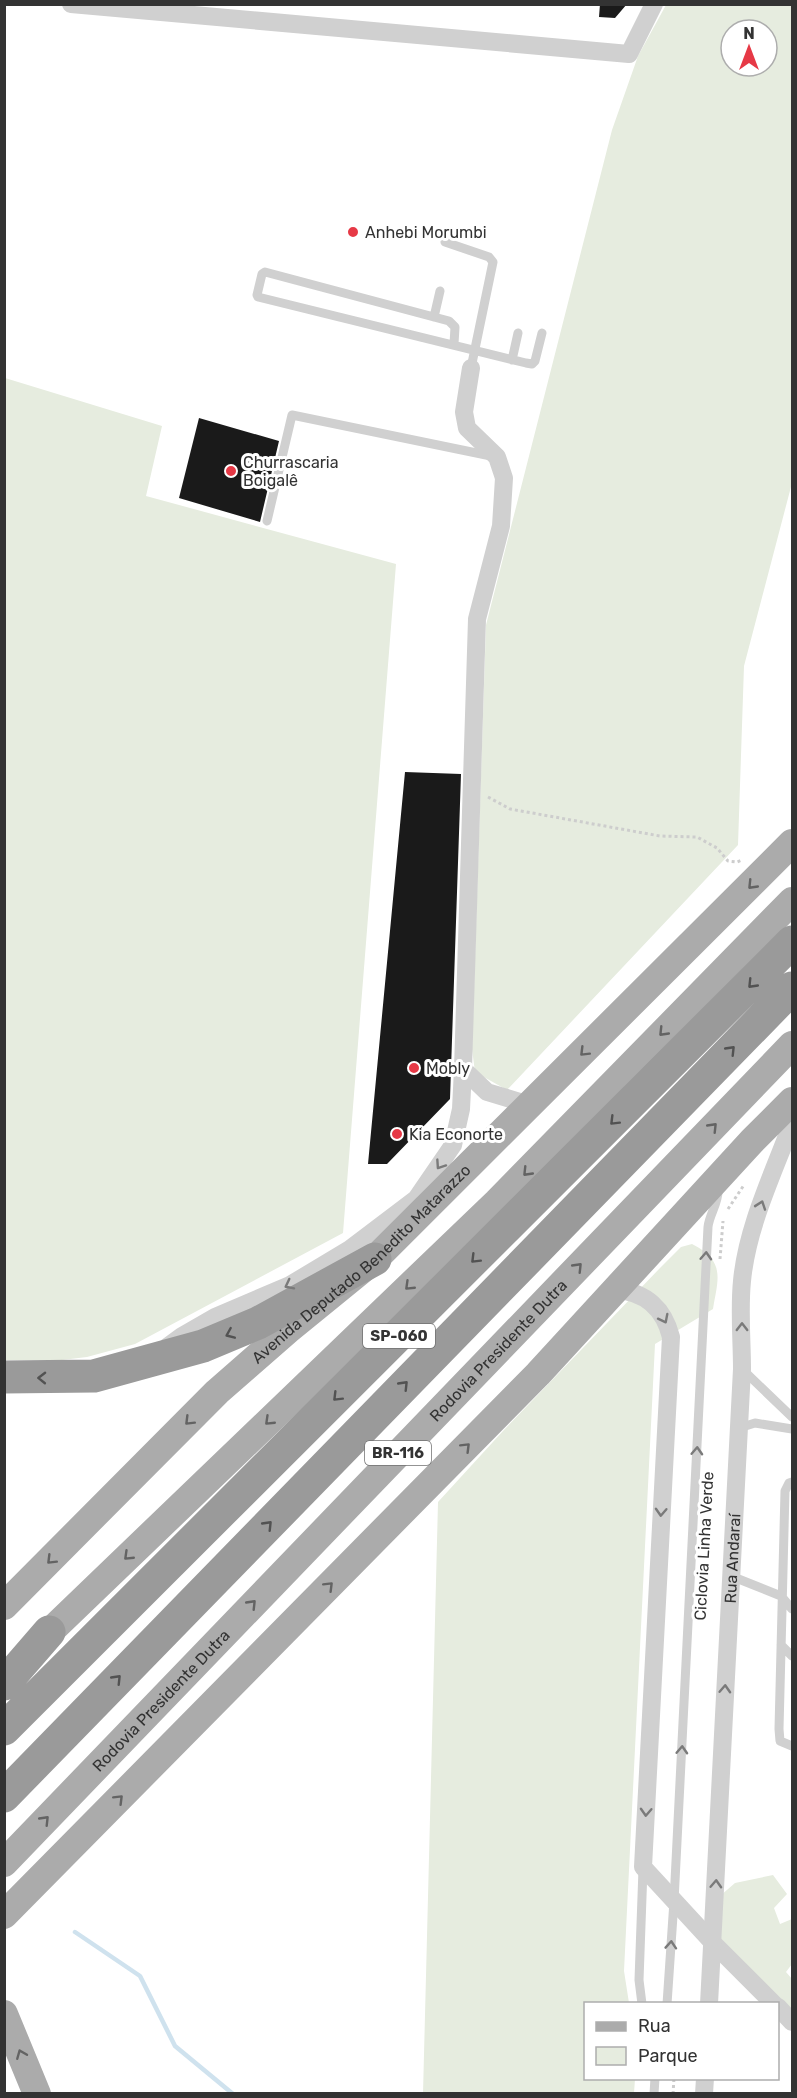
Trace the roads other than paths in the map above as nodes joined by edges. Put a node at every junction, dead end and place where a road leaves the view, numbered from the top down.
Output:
1 (71, 4) edge
2 (654, 4) edge
3 (445, 242) dead end
4 (440, 291) dead end
5 (434, 317) junction
6 (518, 333) dead end
7 (542, 333) dead end
8 (454, 344) junction
9 (473, 359) junction
10 (512, 360) junction
11 (497, 457) junction
12 (267, 521) dead end
13 (792, 843) edge
14 (792, 900) edge
15 (792, 942) edge
16 (792, 988) edge
17 (792, 1045) edge
18 (463, 1069) junction
19 (792, 1101) edge
20 (530, 1105) junction
21 (792, 1123) edge
22 (716, 1181) junction
23 (375, 1259) junction
24 (617, 1290) junction
25 (146, 1362) junction
26 (742, 1369) junction
27 (4, 1377) edge
28 (792, 1418) edge
29 (739, 1428) junction
30 (792, 1429) edge
31 (792, 1482) edge
32 (784, 1520) junction
33 (792, 1528) edge
34 (731, 1576) junction
35 (781, 1596) junction
36 (4, 1606) edge
37 (792, 1609) edge
38 (49, 1632) junction
39 (781, 1646) junction
40 (792, 1656) edge
41 (4, 1677) edge
42 (4, 1684) edge
43 (4, 1729) edge
44 (792, 1746) edge
45 (4, 1796) edge
46 (4, 1863) edge
47 (643, 1867) junction
48 (33, 1886) junction
49 (674, 1901) junction
50 (4, 1915) edge
51 (4, 1937) edge
52 (713, 1942) junction
53 (642, 2002) edge
54 (667, 2002) edge
55 (709, 2002) edge
56 (772, 2002) edge
57 (779, 2009) edge
58 (4, 2014) edge
59 (792, 2022) edge
60 (37, 2094) edge

1 - 2 street
3 - 9 lane
4 - 5 lane
5 - 8 lane
5 - 8 lane
6 - 10 lane
7 - 10 lane
8 - 9 lane
9 - 10 lane
9 - 11 street
11 - 12 lane
11 - 18 street
13 -> 20 main road, Avenida Deputado Benedito Matarazzo
14 -> 38 main road
15 -> 43 highway, SP-060
45 -> 16 highway, SP-060
46 -> 17 main road, Rodovia Presidente Dutra / BR-116
18 - 20 street
18 -> 25 street
19 - 22 main road
20 - 23 main road, Avenida Deputado Benedito Matarazzo
26 -> 21 street, Rua Andaraí
22 - 24 main road
49 -> 22 lane
23 -> 25 highway
23 -> 36 main road, Avenida Deputado Benedito Matarazzo
24 -> 47 street
48 -> 24 main road
25 -> 27 highway
26 - 28 lane
26 - 29 street, Rua Andaraí
29 - 30 lane
29 - 34 street, Rua Andaraí
31 - 32 lane
32 - 33 lane
32 - 35 lane
34 - 35 lane
52 -> 34 street, Rua Andaraí
35 - 37 lane
35 - 39 lane
38 - 41 main road
38 - 42 highway
39 - 40 lane
39 - 44 lane
47 - 49 street
47 - 53 lane
48 - 50 main road
48 - 51 main road
49 - 52 street
54 -> 49 lane
52 - 55 street, Rua Andaraí
52 - 56 street
57 - 59 street
60 -> 58 main road

